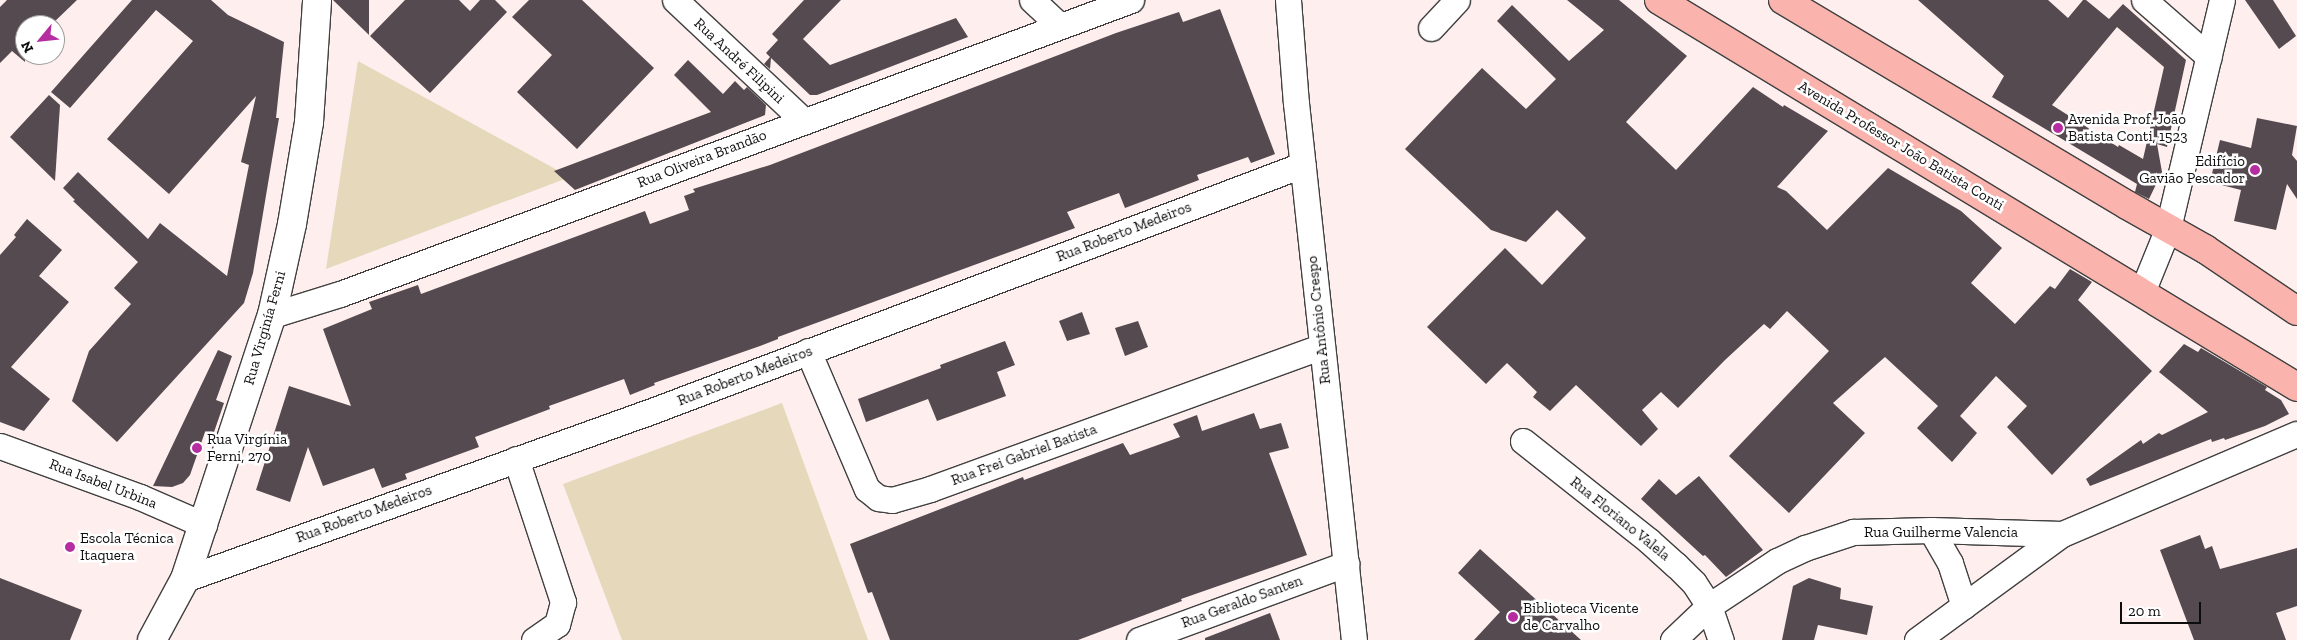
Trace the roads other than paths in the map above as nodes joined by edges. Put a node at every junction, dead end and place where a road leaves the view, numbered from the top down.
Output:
1 (317, 0) edge
2 (675, 0) edge
3 (1032, 0) edge
4 (1131, 0) edge
5 (1288, 0) edge
6 (1457, 0) edge
7 (1659, 0) edge
8 (1783, 0) edge
9 (2144, 0) edge
10 (2222, 0) edge
11 (1060, 26) junction
12 (1432, 28) dead end
13 (2209, 58) junction
14 (804, 121) junction
15 (1302, 165) junction
16 (2168, 228) junction
17 (2142, 292) junction
18 (2297, 311) edge
19 (272, 315) junction
20 (1322, 346) junction
21 (808, 351) junction
22 (2297, 387) edge
23 (2297, 434) edge
24 (1523, 441) dead end
25 (0, 446) edge
26 (516, 459) junction
27 (204, 525) junction
28 (1931, 530) junction
29 (2062, 534) junction
30 (1346, 564) junction
31 (185, 579) junction
32 (1709, 606) junction
33 (1964, 606) junction
34 (152, 640) edge
35 (534, 640) edge
36 (1139, 640) edge
37 (1354, 640) edge
38 (1673, 640) edge
39 (1721, 640) edge
40 (1917, 640) edge

1 - 19 street, Rua Virginía Ferni
2 - 14 street, Rua André Filipini
3 - 11 street
4 - 11 street, Rua Oliveira Brandão
5 - 15 street, Rua Antônio Crespo
6 - 12 street
7 - 17 main road, Avenida Professor João Batista Conti
8 - 16 main road
9 - 13 street
10 - 13 street
11 - 14 street, Rua Oliveira Brandão
13 - 16 street
14 - 19 street, Rua Oliveira Brandão
15 - 20 street, Rua Antônio Crespo
15 - 21 street, Rua Roberto Medeiros
16 - 17 street
16 - 18 main road
17 - 22 main road, Avenida Professor João Batista Conti
19 - 27 street, Rua Virginía Ferni
20 - 21 street, Rua Frei Gabriel Batista
20 - 30 street, Rua Antônio Crespo
21 - 26 street, Rua Roberto Medeiros
23 - 29 street, Rua Guilherme Valencia
24 - 32 street, Rua Floriano Valela
25 - 27 street, Rua Isabel Urbina
26 - 31 street, Rua Roberto Medeiros
26 - 35 street
27 - 31 street, Rua Virginía Ferni
28 - 29 street, Rua Guilherme Valencia
28 - 32 street, Rua Guilherme Valencia
28 - 33 street
29 - 33 street, Rua Guilherme Valencia
30 - 36 street, Rua Geraldo Santen
30 - 37 street, Rua Antônio Crespo
31 - 34 street, Rua Virginía Ferni
32 - 38 street, Rua Guilherme Valencia
32 - 39 street, Rua Floriano Valela
33 - 40 street, Rua Guilherme Valencia

